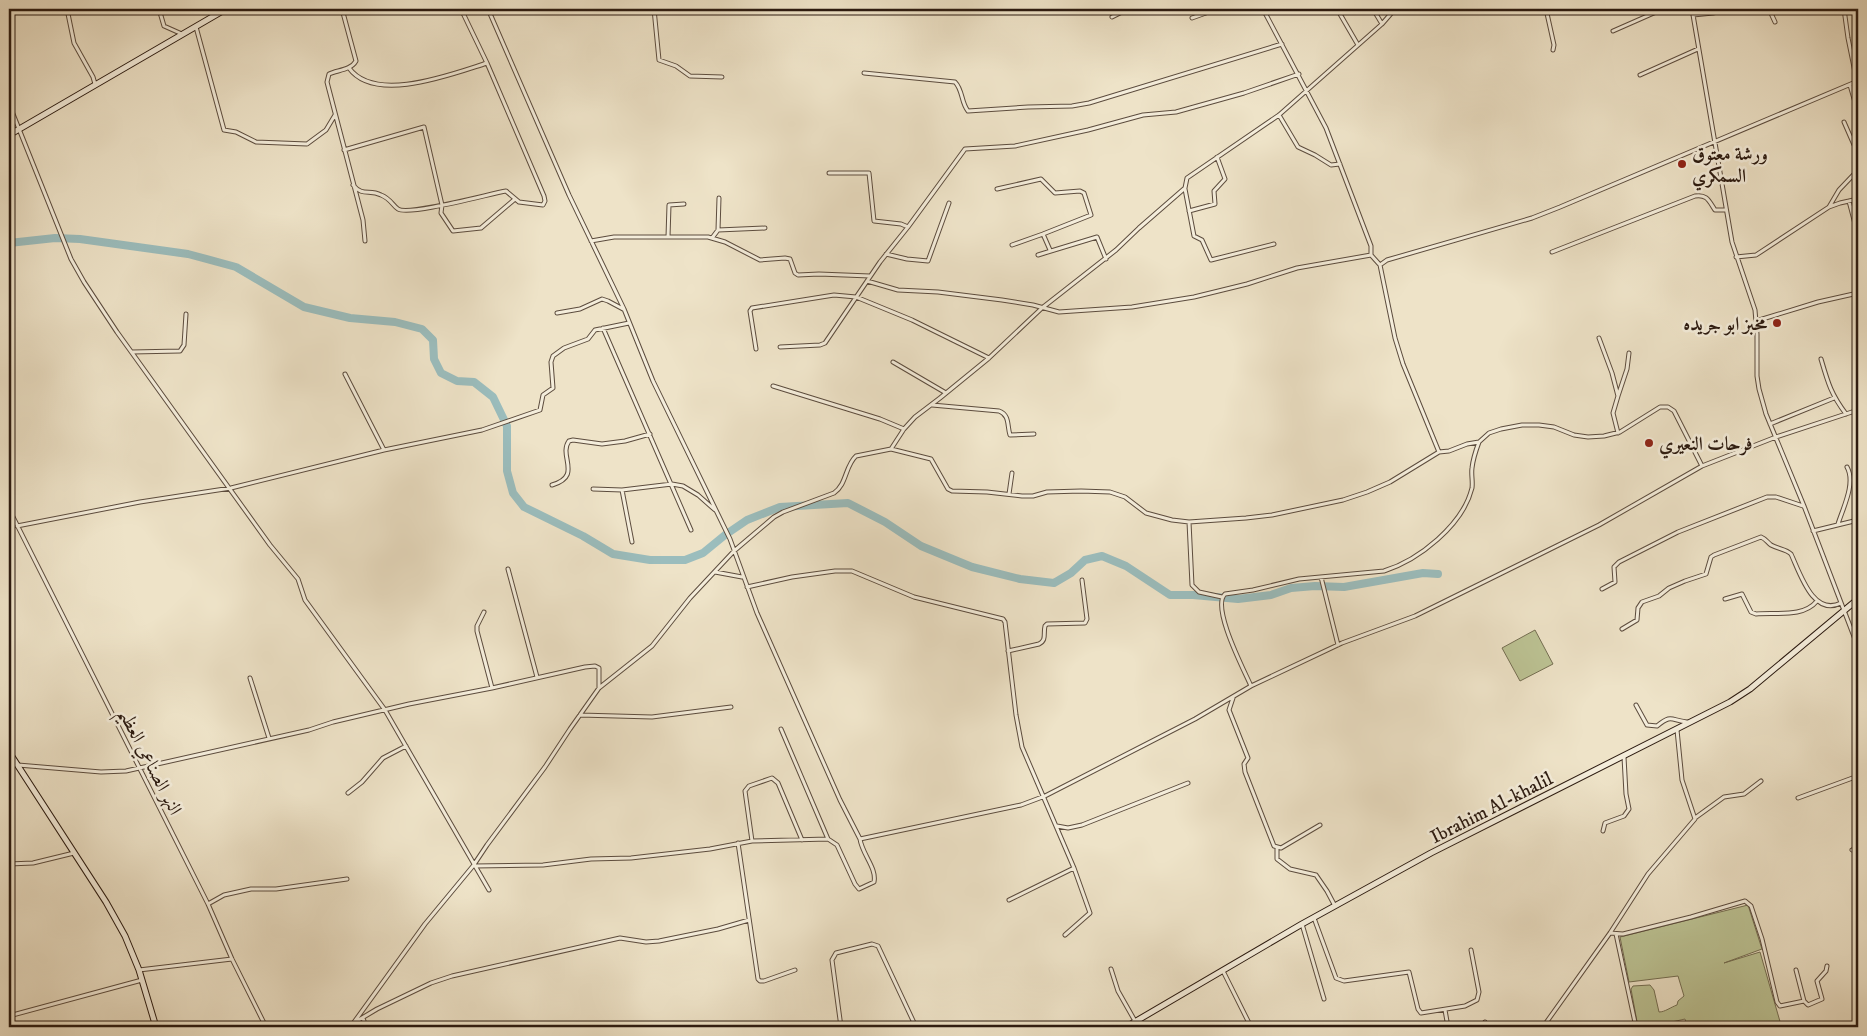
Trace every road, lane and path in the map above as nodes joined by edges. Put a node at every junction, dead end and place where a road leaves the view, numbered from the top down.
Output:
1 (67, 9) edge
2 (158, 9) edge
3 (226, 9) edge
4 (342, 9) edge
5 (461, 9) edge
6 (488, 9) edge
7 (654, 9) edge
8 (1128, 9) edge
9 (1217, 9) edge
10 (1264, 9) edge
11 (1373, 9) edge
12 (1395, 9) edge
13 (1546, 9) edge
14 (1663, 9) edge
15 (1692, 9) edge
16 (1729, 9) edge
17 (1769, 9) edge
18 (1844, 9) edge
19 (1340, 14) dead end
20 (1693, 15) junction
21 (1112, 17) dead end
22 (1192, 18) dead end
23 (1775, 22) dead end
24 (1382, 24) junction
25 (196, 26) junction
26 (1613, 31) dead end
27 (182, 34) junction
28 (1282, 44) junction
29 (1358, 45) junction
30 (1698, 49) junction
31 (1553, 50) dead end
32 (487, 63) junction
33 (349, 68) junction
34 (864, 73) dead end
35 (1299, 74) junction
36 (1640, 75) dead end
37 (722, 78) dead end
38 (1858, 81) edge
39 (95, 84) junction
40 (1850, 84) junction
41 (1306, 91) junction
42 (1856, 99) edge
43 (9, 104) edge
44 (1857, 109) dead end
45 (335, 115) junction
46 (1279, 115) junction
47 (1844, 122) dead end
48 (18, 129) junction
49 (9, 135) edge
50 (1714, 142) junction
51 (344, 150) junction
52 (1858, 154) edge
53 (1218, 157) junction
54 (1340, 164) junction
55 (1858, 170) edge
56 (829, 173) dead end
57 (353, 184) junction
58 (997, 188) dead end
59 (1185, 188) junction
60 (719, 198) dead end
61 (515, 199) junction
62 (1858, 199) edge
63 (1849, 201) junction
64 (949, 203) dead end
65 (684, 204) dead end
66 (442, 205) junction
67 (1829, 207) junction
68 (1726, 210) junction
69 (1189, 211) junction
70 (908, 227) junction
71 (765, 228) dead end
72 (718, 230) junction
73 (1044, 234) junction
74 (1858, 235) edge
75 (668, 237) junction
76 (712, 238) junction
77 (365, 241) dead end
78 (592, 241) junction
79 (1274, 244) dead end
80 (1012, 246) dead end
81 (1050, 250) junction
82 (1552, 252) dead end
83 (886, 254) junction
84 (1038, 255) dead end
85 (1371, 255) junction
86 (1736, 257) junction
87 (1106, 259) junction
88 (1380, 265) junction
89 (870, 276) junction
90 (867, 281) junction
91 (1858, 293) edge
92 (856, 297) junction
93 (1042, 308) junction
94 (624, 309) junction
95 (557, 313) dead end
96 (186, 314) dead end
97 (1756, 321) junction
98 (629, 323) junction
99 (603, 328) junction
100 (1599, 338) dead end
101 (780, 347) dead end
102 (756, 349) dead end
103 (132, 352) junction
104 (1629, 353) dead end
105 (989, 358) junction
106 (1821, 359) dead end
107 (893, 362) dead end
108 (344, 374) dead end
109 (773, 386) dead end
110 (946, 393) junction
111 (1618, 396) junction
112 (1834, 398) junction
113 (932, 405) junction
114 (1858, 410) edge
115 (1846, 414) junction
116 (1770, 424) junction
117 (904, 429) junction
118 (1618, 433) junction
119 (650, 434) junction
120 (1034, 434) dead end
121 (1776, 437) junction
122 (1479, 442) junction
123 (891, 449) junction
124 (384, 450) junction
125 (1439, 452) junction
126 (1702, 466) junction
127 (1847, 467) dead end
128 (1012, 473) dead end
129 (672, 484) junction
130 (552, 485) dead end
131 (231, 488) junction
132 (594, 489) dead end
133 (622, 490) junction
134 (1009, 494) junction
135 (1804, 506) junction
136 (9, 509) edge
137 (718, 512) junction
138 (1858, 520) edge
139 (1189, 522) junction
140 (1838, 524) junction
141 (17, 526) junction
142 (691, 530) dead end
143 (1813, 531) junction
144 (632, 542) dead end
145 (734, 551) junction
146 (508, 568) dead end
147 (715, 572) junction
148 (743, 577) junction
149 (1321, 577) junction
150 (1082, 580) dead end
151 (747, 587) junction
152 (1602, 589) dead end
153 (1222, 597) junction
154 (1725, 599) dead end
155 (1858, 599) edge
156 (1816, 601) junction
157 (1841, 603) junction
158 (484, 612) dead end
159 (1844, 612) junction
160 (1622, 629) dead end
161 (1338, 645) junction
162 (1858, 647) edge
163 (1008, 651) junction
164 (538, 677) junction
165 (250, 678) dead end
166 (1251, 686) junction
167 (492, 688) junction
168 (599, 688) junction
169 (1234, 696) junction
170 (1636, 705) dead end
171 (731, 707) dead end
172 (385, 710) junction
173 (580, 715) junction
174 (1690, 723) junction
175 (781, 730) dead end
176 (1677, 730) junction
177 (269, 738) junction
178 (406, 746) junction
179 (9, 752) edge
180 (1624, 757) junction
181 (18, 765) junction
182 (140, 769) junction
183 (1858, 776) edge
184 (1761, 781) dead end
185 (1188, 783) dead end
186 (348, 793) dead end
187 (1044, 796) junction
188 (1798, 798) dead end
189 (1694, 819) junction
190 (1320, 825) dead end
191 (1056, 826) junction
192 (1603, 831) dead end
193 (828, 839) junction
194 (860, 839) junction
195 (802, 840) junction
196 (752, 841) junction
197 (738, 843) junction
198 (1277, 848) junction
199 (1858, 848) edge
200 (1852, 850) dead end
201 (75, 853) junction
202 (9, 864) edge
203 (473, 866) junction
204 (1074, 868) junction
205 (347, 879) dead end
206 (489, 890) dead end
207 (1009, 900) dead end
208 (208, 904) junction
209 (1334, 906) junction
210 (1314, 918) junction
211 (749, 920) junction
212 (1302, 924) junction
213 (1610, 933) junction
214 (1616, 934) junction
215 (1065, 935) dead end
216 (1470, 950) dead end
217 (232, 959) junction
218 (1827, 966) dead end
219 (1111, 969) dead end
220 (139, 970) junction
221 (795, 970) dead end
222 (1796, 970) dead end
223 (1223, 971) junction
224 (143, 980) junction
225 (1324, 999) dead end
226 (1804, 1001) junction
227 (1445, 1010) junction
228 (9, 1016) edge
229 (363, 1018) junction
230 (1135, 1022) junction
231 (1485, 1022) dead end
232 (352, 1025) junction
233 (156, 1027) edge
234 (266, 1027) edge
235 (347, 1027) edge
236 (366, 1027) edge
237 (841, 1027) edge
238 (916, 1027) edge
239 (1126, 1027) edge
240 (1251, 1027) edge
241 (1448, 1027) edge
242 (1486, 1027) edge
243 (1543, 1027) edge
244 (1636, 1027) edge

1 - 39 street
2 - 27 street
3 - 25 street
4 - 33 street
5 - 32 street
6 - 78 street
7 - 37 street
8 - 21 street
9 - 22 street
10 - 28 street
11 - 24 street
12 - 24 street
13 - 31 street
14 - 26 street
15 - 20 street
16 - 20 street
17 - 23 street
18 - 38 street
19 - 29 street
20 - 30 street
24 - 29 street
25 - 27 street
25 - 45 street
27 - 39 street
28 - 34 street
28 - 35 street
29 - 41 street
30 - 36 street
30 - 50 street
32 - 33 street
32 - 61 street
33 - 45 street
35 - 41 street
35 - 70 street
38 - 40 street
39 - 48 street
40 - 42 street
40 - 50 street
41 - 46 street
41 - 54 street
42 - 44 street
43 - 48 street
45 - 51 street
46 - 53 street
46 - 54 street
47 - 52 street
48 - 49 street
48 - 103 street
50 - 68 street
50 - 88 street
51 - 57 street
51 - 66 street
53 - 59 street
53 - 69 street
54 - 85 street
55 - 67 street
56 - 70 street
57 - 66 street
57 - 77 street
58 - 73 street
59 - 69 street
59 - 87 street
60 - 72 street
61 - 66 street
61 - 66 street
62 - 63 street
63 - 67 street
63 - 74 street
64 - 83 street
65 - 75 street
67 - 86 street
68 - 82 street
68 - 86 street
69 - 79 street
70 - 83 street
71 - 72 street
72 - 76 street
73 - 80 street
73 - 81 street
75 - 76 street
75 - 78 street
76 - 89 street
78 - 94 street
81 - 84 street
81 - 87 street
83 - 89 street
85 - 88 street
85 - 93 street
86 - 97 street
87 - 93 street
88 - 125 street
89 - 90 street
90 - 92 street
90 - 93 street
91 - 97 street
92 - 101 street
92 - 102 street
92 - 105 street
93 - 105 street
94 - 95 street
94 - 98 street
96 - 103 street
97 - 116 street
98 - 99 street
98 - 137 street
99 - 119 street
99 - 124 street
100 - 111 street
103 - 131 street
104 - 111 street
105 - 110 street
106 - 112 street
107 - 110 street
108 - 124 street
109 - 117 street
110 - 113 street
111 - 118 street
112 - 115 street
112 - 116 street
113 - 117 street
113 - 120 street
114 - 115 street
115 - 121 street
116 - 121 street
117 - 123 street
118 - 122 street
118 - 126 street
119 - 129 street
119 - 130 street
121 - 126 street
121 - 135 street
122 - 125 street
122 - 149 street
123 - 134 street
123 - 145 street
124 - 131 street
125 - 139 street
126 - 161 street
127 - 140 street
128 - 134 street
129 - 133 street
129 - 137 street
129 - 142 street
131 - 141 street
131 - 172 street
132 - 133 street
133 - 144 street
134 - 139 street
135 - 143 street
135 - 152 street
136 - 141 street, النهر الصناعي العظيم
137 - 145 street
138 - 140 street
139 - 153 street
140 - 143 street
141 - 182 street, النهر الصناعي العظيم
143 - 157 street
145 - 147 street
145 - 148 street
146 - 164 street
147 - 148 street
147 - 168 street
148 - 151 street
149 - 153 street
149 - 161 street
150 - 163 street
151 - 163 street
151 - 194 street
153 - 166 street
154 - 156 street
155 - 159 street, Ibrahim Al-khalil
156 - 157 street
156 - 160 street
157 - 159 street
158 - 167 street
159 - 162 street
159 - 174 street, Ibrahim Al-khalil
161 - 166 street
163 - 187 street
164 - 167 street
164 - 168 street
165 - 177 street
166 - 169 street
167 - 172 street
168 - 173 street
169 - 187 street
169 - 198 street
170 - 174 street
171 - 173 street
172 - 177 street
172 - 178 street
173 - 203 street
174 - 176 street, Ibrahim Al-khalil
175 - 193 street
176 - 180 street, Ibrahim Al-khalil
176 - 189 street
177 - 182 street
178 - 186 street
178 - 203 street
179 - 181 street
180 - 192 street
180 - 209 street, Ibrahim Al-khalil
181 - 182 street
181 - 201 street
182 - 208 street, النهر الصناعي العظيم
183 - 188 street
184 - 189 street
185 - 191 street
187 - 191 street
187 - 194 street
189 - 213 street
190 - 198 street
191 - 204 street
193 - 194 street
193 - 195 street
195 - 196 street
195 - 196 street
196 - 197 street
197 - 203 street
197 - 211 street
198 - 209 street
199 - 200 street
201 - 202 street
201 - 220 street
203 - 206 street
203 - 232 street
204 - 207 street
204 - 215 street
205 - 208 street
208 - 217 street, النهر الصناعي العظيم
209 - 210 street, Ibrahim Al-khalil
210 - 212 street, Ibrahim Al-khalil
210 - 227 street
211 - 221 street
211 - 229 street
212 - 223 street, Ibrahim Al-khalil
212 - 225 street
213 - 214 street
213 - 243 street
214 - 226 street
214 - 244 street
216 - 227 street
217 - 220 street
217 - 234 street, النهر الصناعي العظيم
218 - 226 street
219 - 230 street
220 - 224 street
222 - 226 street
223 - 230 street, Ibrahim Al-khalil
223 - 240 street
224 - 228 street
224 - 233 street
227 - 241 street
229 - 232 street
229 - 236 street
230 - 239 street, Ibrahim Al-khalil
231 - 242 street
232 - 235 street
237 - 238 street

